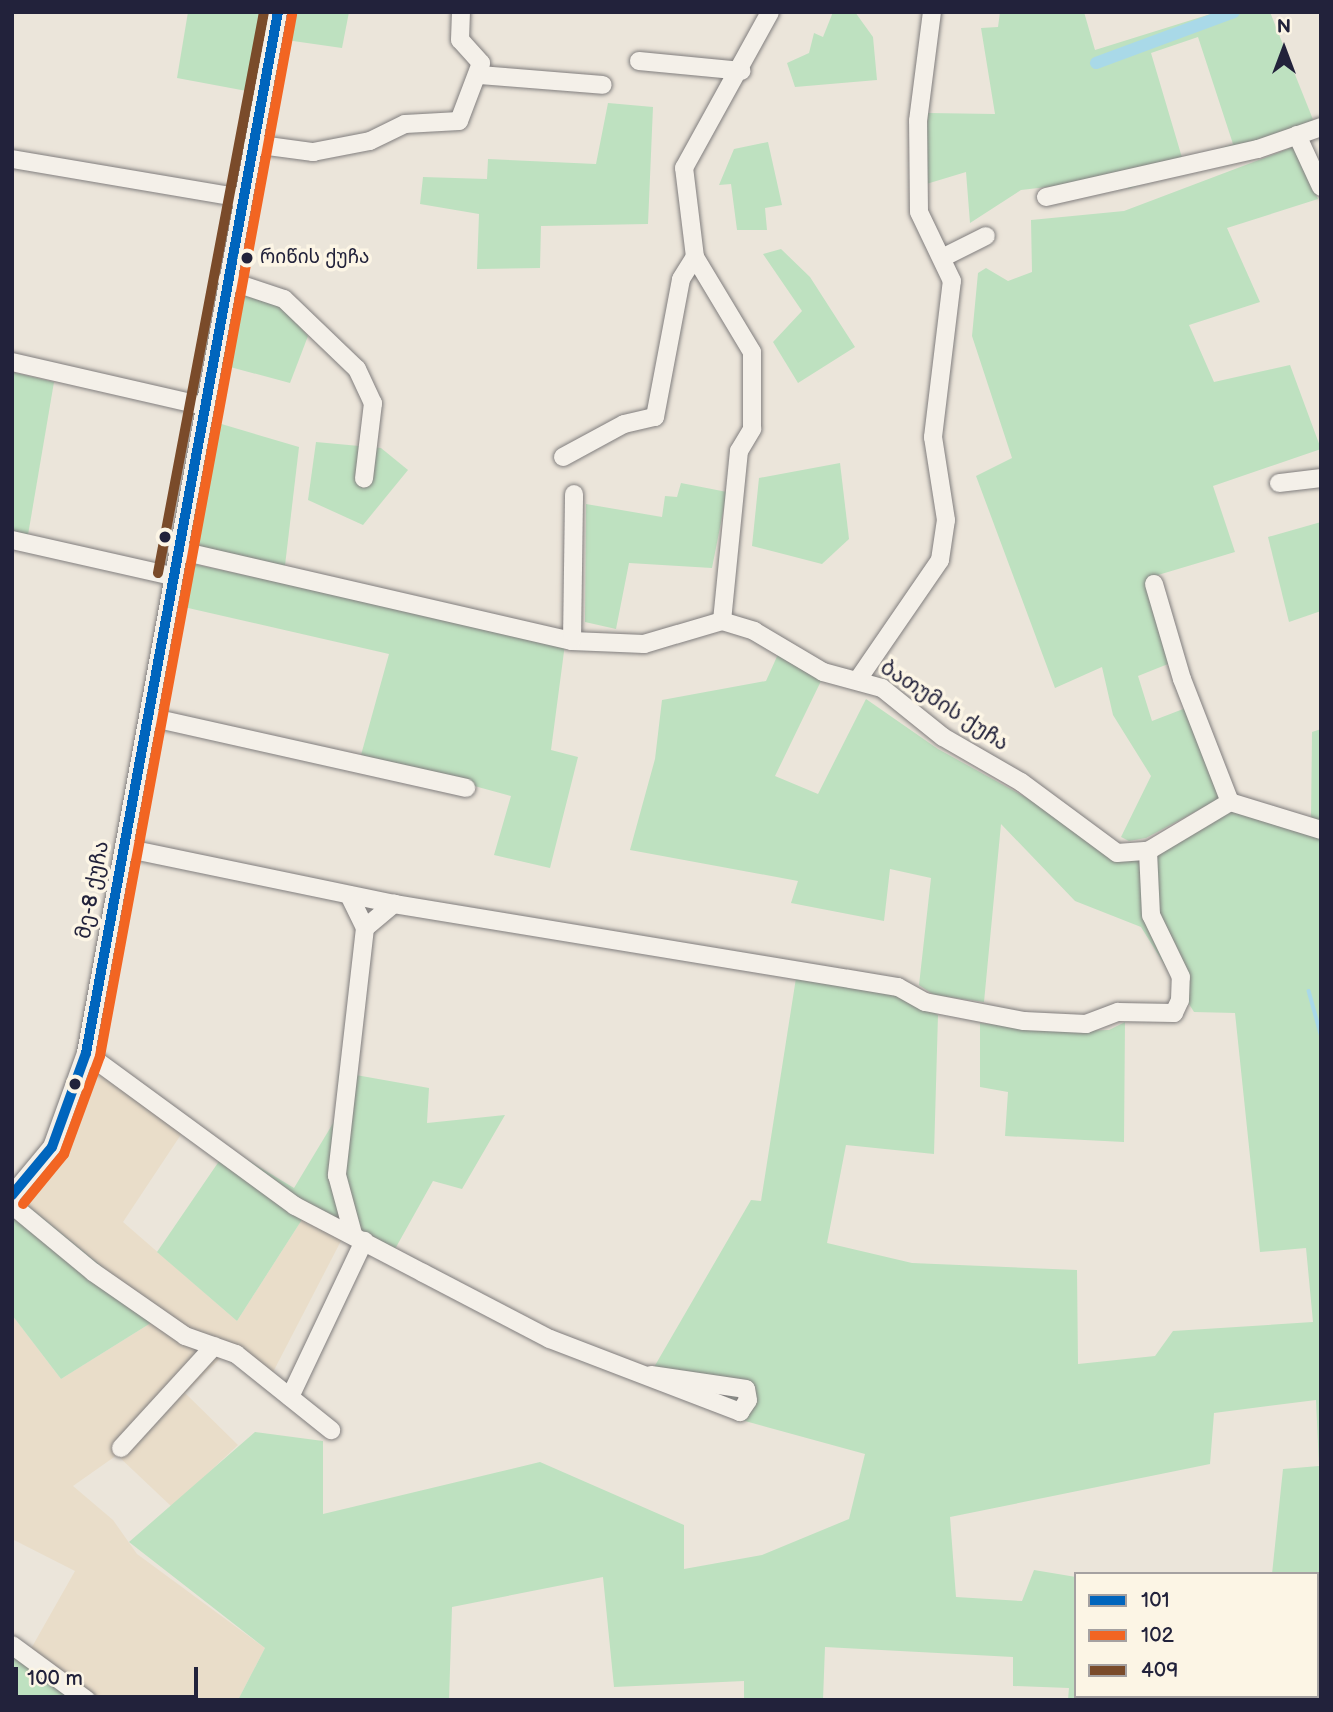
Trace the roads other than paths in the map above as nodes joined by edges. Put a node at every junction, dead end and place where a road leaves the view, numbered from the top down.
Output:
1 (278, 12) edge
2 (461, 12) edge
3 (770, 12) edge
4 (932, 12) edge
5 (639, 61) dead end
6 (742, 71) junction
7 (480, 75) junction
8 (603, 85) dead end
9 (1321, 127) edge
10 (1297, 135) junction
11 (253, 144) junction
12 (12, 159) edge
13 (1321, 187) edge
14 (1046, 197) dead end
15 (243, 198) junction
16 (986, 236) dead end
17 (695, 257) junction
18 (942, 258) junction
19 (228, 280) junction
20 (12, 362) edge
21 (204, 406) junction
22 (563, 457) dead end
23 (364, 478) dead end
24 (1321, 478) edge
25 (1279, 482) dead end
26 (574, 494) dead end
27 (12, 540) edge
28 (177, 550) junction
29 (172, 576) junction
30 (1154, 584) dead end
31 (722, 621) junction
32 (572, 641) junction
33 (859, 678) junction
34 (149, 717) junction
35 (466, 788) dead end
36 (1230, 802) junction
37 (1321, 830) edge
38 (124, 848) junction
39 (1148, 851) junction
40 (349, 895) junction
41 (394, 904) junction
42 (365, 928) junction
43 (86, 1054) junction
44 (12, 1195) edge
45 (12, 1205) edge
46 (359, 1237) junction
47 (214, 1346) junction
48 (651, 1375) junction
49 (290, 1397) junction
50 (331, 1430) dead end
51 (121, 1448) dead end
52 (12, 1645) edge
53 (87, 1700) edge

1 - 11 street, მე-8 ქუჩა
2 - 7 street
3 - 6 street
4 - 18 street
5 - 6 street
6 - 17 street
7 - 8 street
7 - 11 street
9 - 10 street
10 - 13 street
10 - 14 street
11 - 15 street, მე-8 ქუჩა
12 - 15 street
15 - 19 street, მე-8 ქუჩა
16 - 18 street
17 - 22 street
17 - 31 street
18 - 33 street
19 - 21 street, მე-8 ქუჩა
19 - 23 street
20 - 21 street
21 - 28 street, მე-8 ქუჩა
24 - 25 street
26 - 32 street
27 - 29 street
28 - 29 street, მე-8 ქუჩა
28 - 32 street
29 - 34 street, მე-8 ქუჩა
30 - 36 street
31 - 32 street
31 - 33 street, ბათუმის ქუჩა
33 - 39 street, ბათუმის ქუჩა
34 - 35 street
34 - 38 street, მე-8 ქუჩა
36 - 37 street
36 - 39 street
38 - 40 street
38 - 43 street, მე-8 ქუჩა
39 - 41 street
40 - 41 street
40 - 42 street
41 - 42 street
42 - 46 street
43 - 44 street, მე-8 ქუჩა
43 - 46 street
45 - 47 street
46 - 48 street
46 - 49 street
47 - 49 street
47 - 51 street
48 - 48 street
49 - 50 street
52 - 53 street

